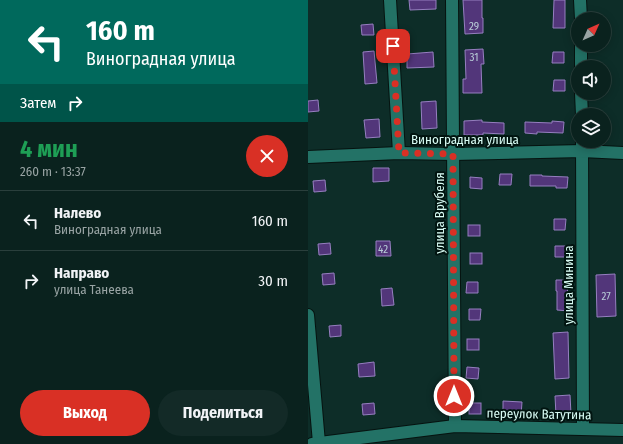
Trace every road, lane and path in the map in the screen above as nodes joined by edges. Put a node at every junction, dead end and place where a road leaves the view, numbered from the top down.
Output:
1 (390, 0) edge
2 (452, 0) edge
3 (580, 0) edge
4 (581, 12) edge
5 (571, 147) edge
6 (582, 148) edge
7 (594, 148) edge
8 (399, 153) junction
9 (623, 153) edge
10 (453, 154) junction
11 (308, 157) edge
12 (308, 315) edge
13 (455, 426) junction
14 (583, 429) junction
15 (623, 430) edge
16 (316, 444) edge

1 - 8 street
2 - 10 street, улица Врубеля
3 - 4 street
5 - 10 street, Виноградная улица
6 - 14 street, улица Минина
7 - 9 street, Виноградная улица
8 - 10 street, Виноградная улица
8 - 11 street, Виноградная улица
10 - 13 street, улица Врубеля
12 - 16 street
13 - 14 street, переулок Ватутина
13 - 16 street, переулок Ватутина
14 - 15 street, переулок Ватутина

